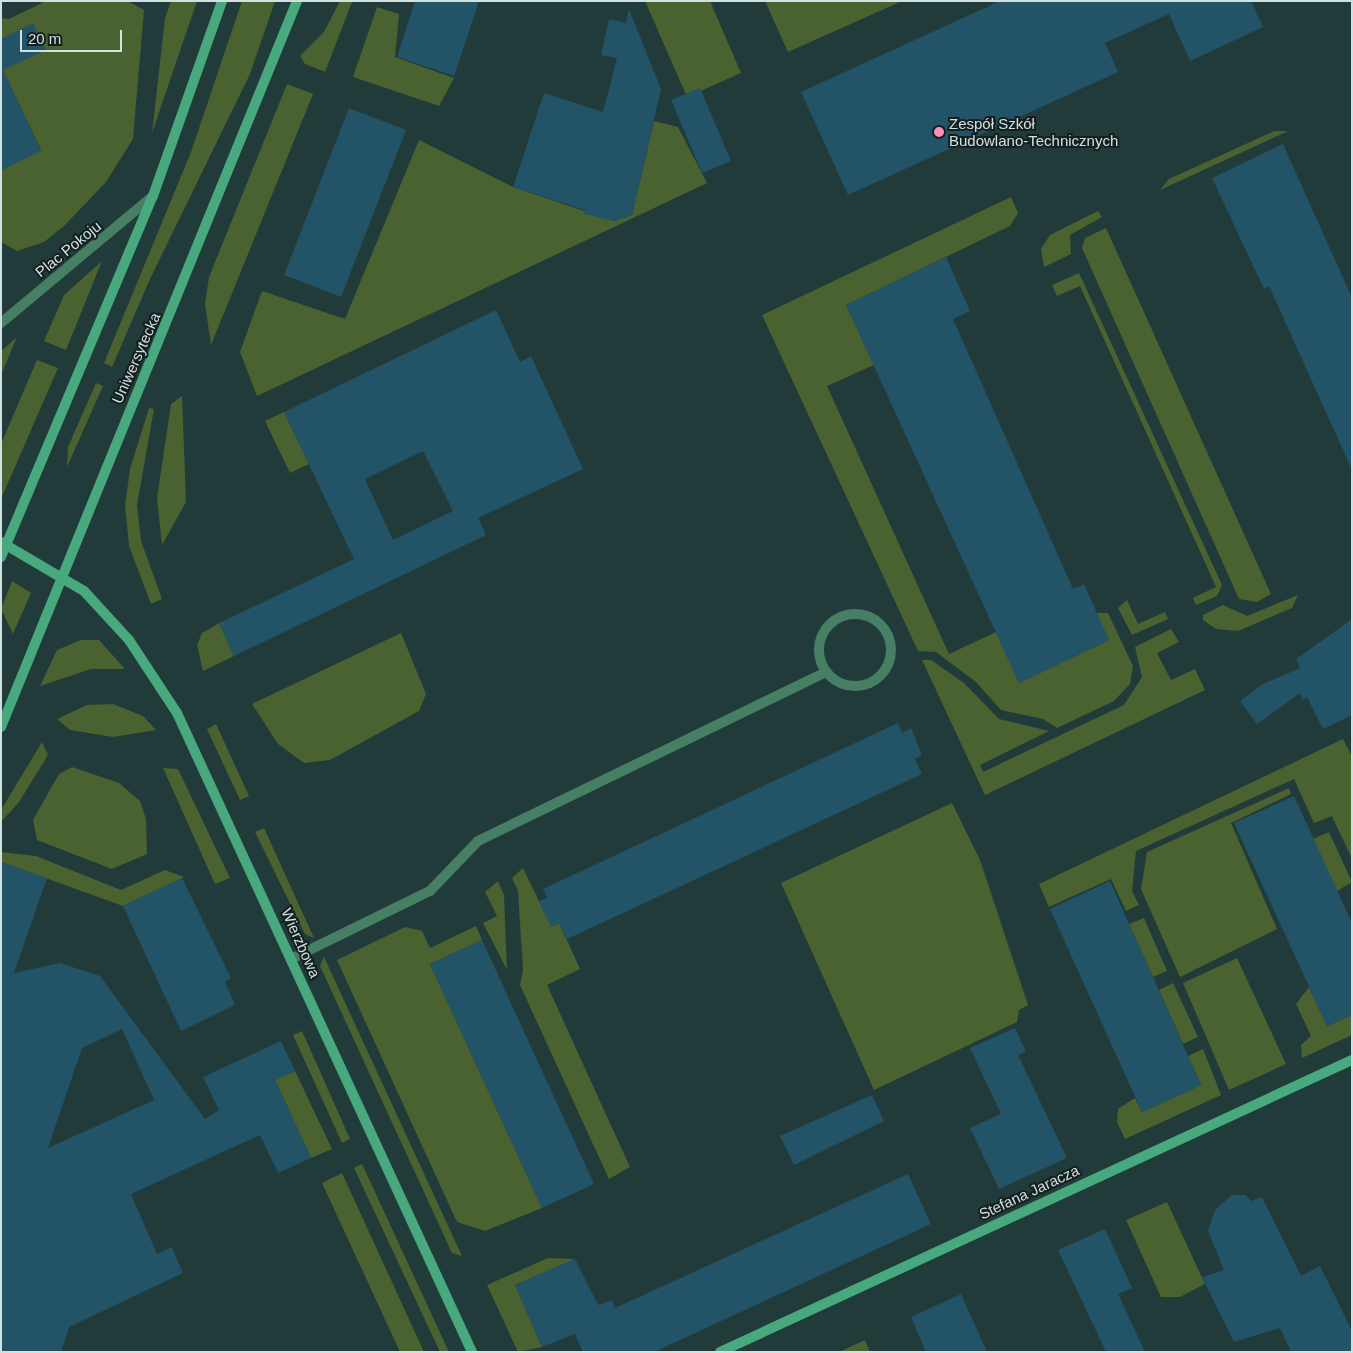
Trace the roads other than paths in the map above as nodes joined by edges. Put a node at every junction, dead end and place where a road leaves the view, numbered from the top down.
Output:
1 (222, 1) edge
2 (297, 1) edge
3 (153, 196) junction
4 (1, 323) edge
5 (4, 544) edge
6 (1, 557) edge
7 (61, 574) junction
8 (826, 672) junction
9 (1, 727) edge
10 (291, 959) junction
11 (1352, 1060) edge
12 (472, 1352) edge
13 (720, 1352) edge

1 - 3 street
2 - 7 street, Uniwersytecka
3 - 4 street, Plac Pokoju
3 - 5 street
5 - 6 street
5 - 7 street, Wierzbowa
7 - 9 street, Uniwersytecka
7 - 10 street, Wierzbowa
8 - 8 street
8 - 10 street
10 - 12 street, Wierzbowa
11 - 13 street, Stefana Jaracza

